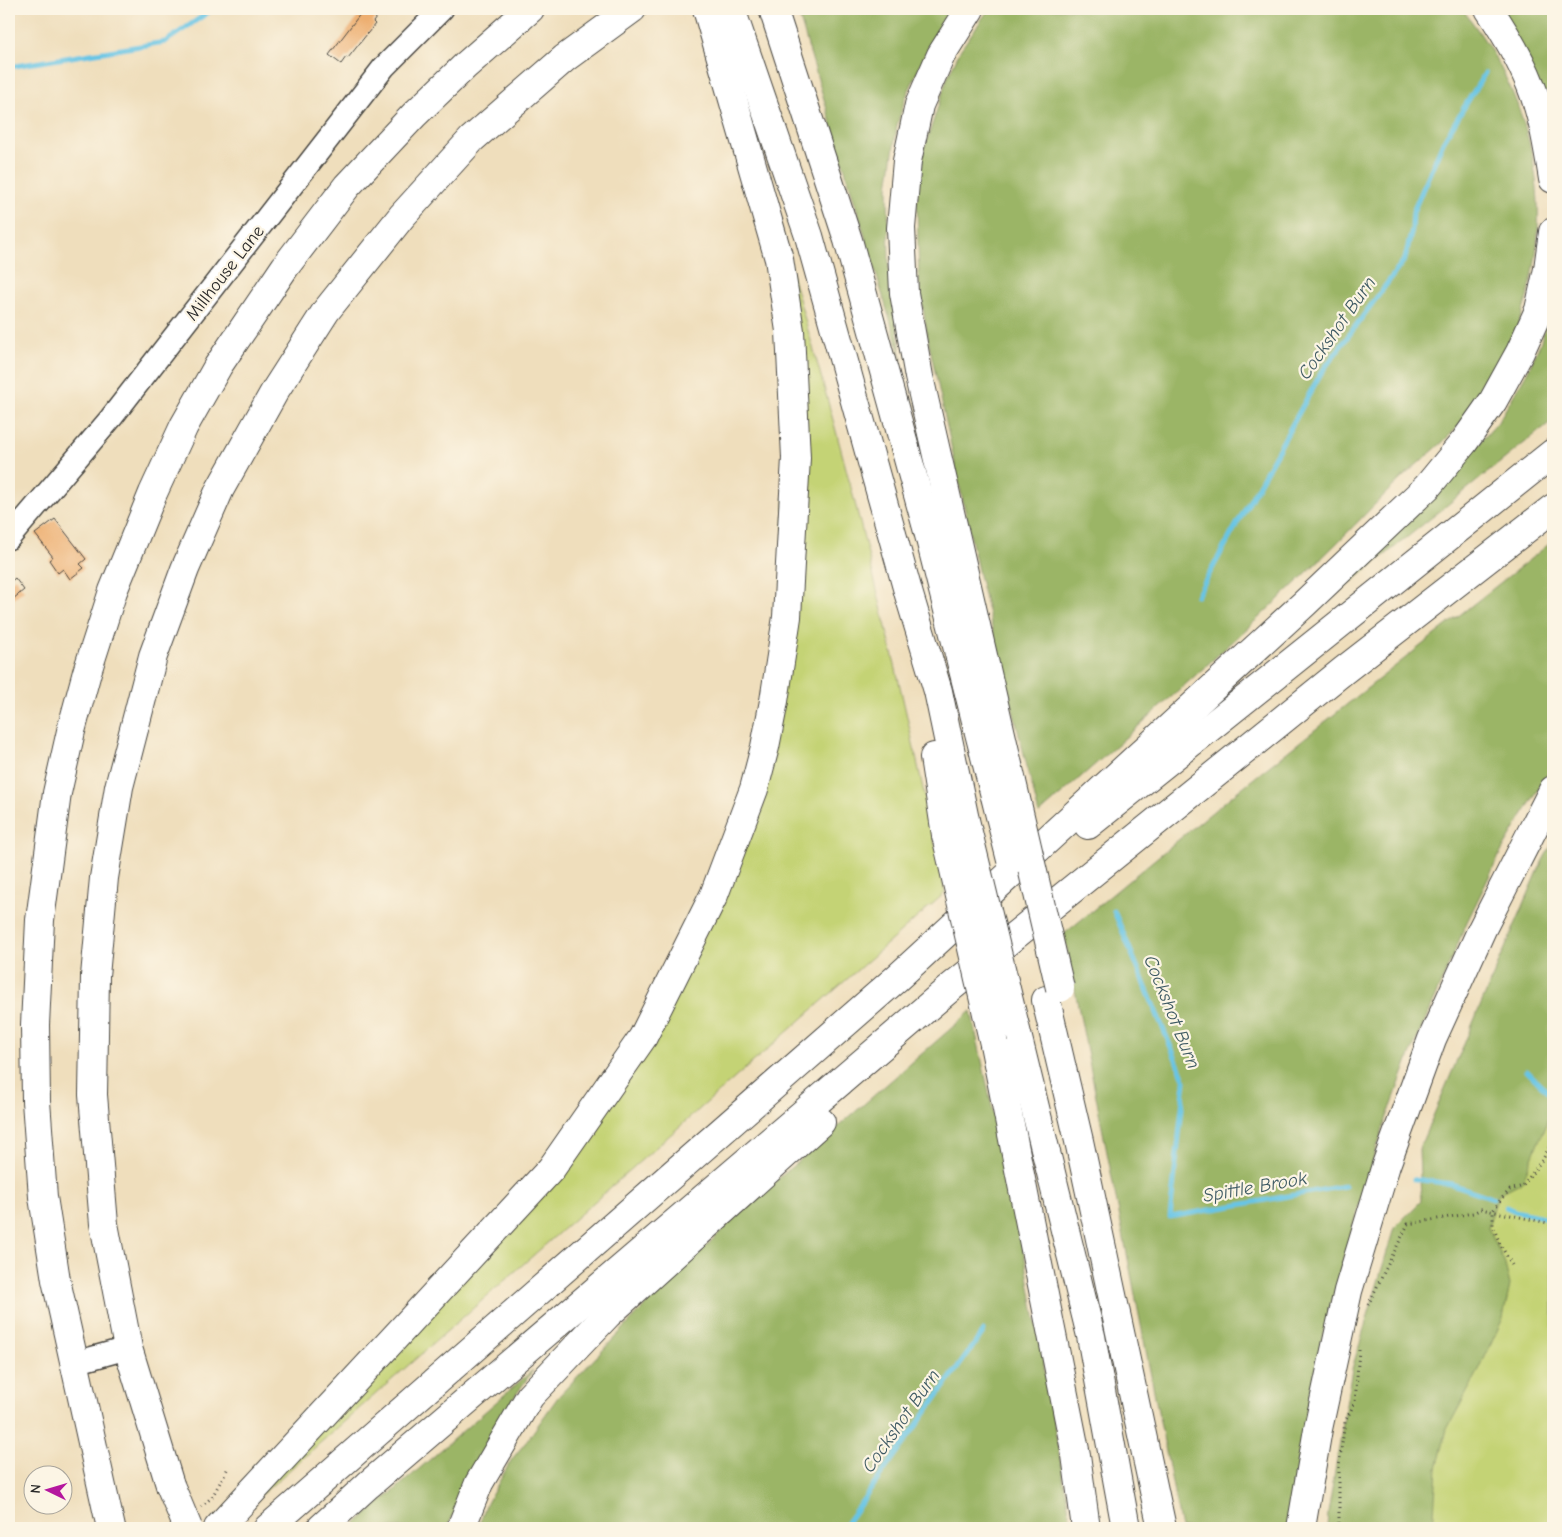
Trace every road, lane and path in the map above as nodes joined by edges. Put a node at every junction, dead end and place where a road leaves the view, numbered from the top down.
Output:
1 (442, 9) edge
2 (530, 9) edge
3 (632, 9) edge
4 (707, 9) edge
5 (731, 9) edge
6 (773, 9) edge
7 (970, 9) edge
8 (1489, 9) edge
9 (1553, 179) edge
10 (1553, 232) edge
11 (1553, 453) edge
12 (1553, 508) edge
13 (9, 538) edge
14 (1004, 789) junction
15 (1553, 790) edge
16 (956, 828) junction
17 (897, 978) junction
18 (950, 988) junction
19 (1553, 1133) edge
20 (1494, 1211) junction
21 (1553, 1224) edge
22 (1512, 1265) dead end
23 (1365, 1311) dead end
24 (1359, 1347) dead end
25 (128, 1348) junction
26 (74, 1363) junction
27 (228, 1468) dead end
28 (193, 1519) edge
29 (111, 1528) edge
30 (218, 1528) edge
31 (268, 1528) edge
32 (321, 1528) edge
33 (461, 1528) edge
34 (1086, 1528) edge
35 (1126, 1528) edge
36 (1162, 1528) edge
37 (1301, 1528) edge
38 (1338, 1528) edge

1 - 13 street, Millhouse Lane
2 - 26 highway
3 - 25 highway
4 - 30 highway
5 - 16 highway
6 - 14 highway
7 - 14 highway
8 - 9 highway
10 - 17 highway
11 - 17 highway
12 - 18 highway
14 - 36 highway, bridge
15 - 37 highway
16 - 34 highway, bridge
16 - 35 highway, bridge
17 - 31 highway
18 - 32 highway
18 - 33 highway
19 - 20 path
20 - 21 path
20 - 22 path
20 - 23 path
24 - 38 path
25 - 26 street
25 - 28 highway, bridge
26 - 29 highway
27 - 28 path

